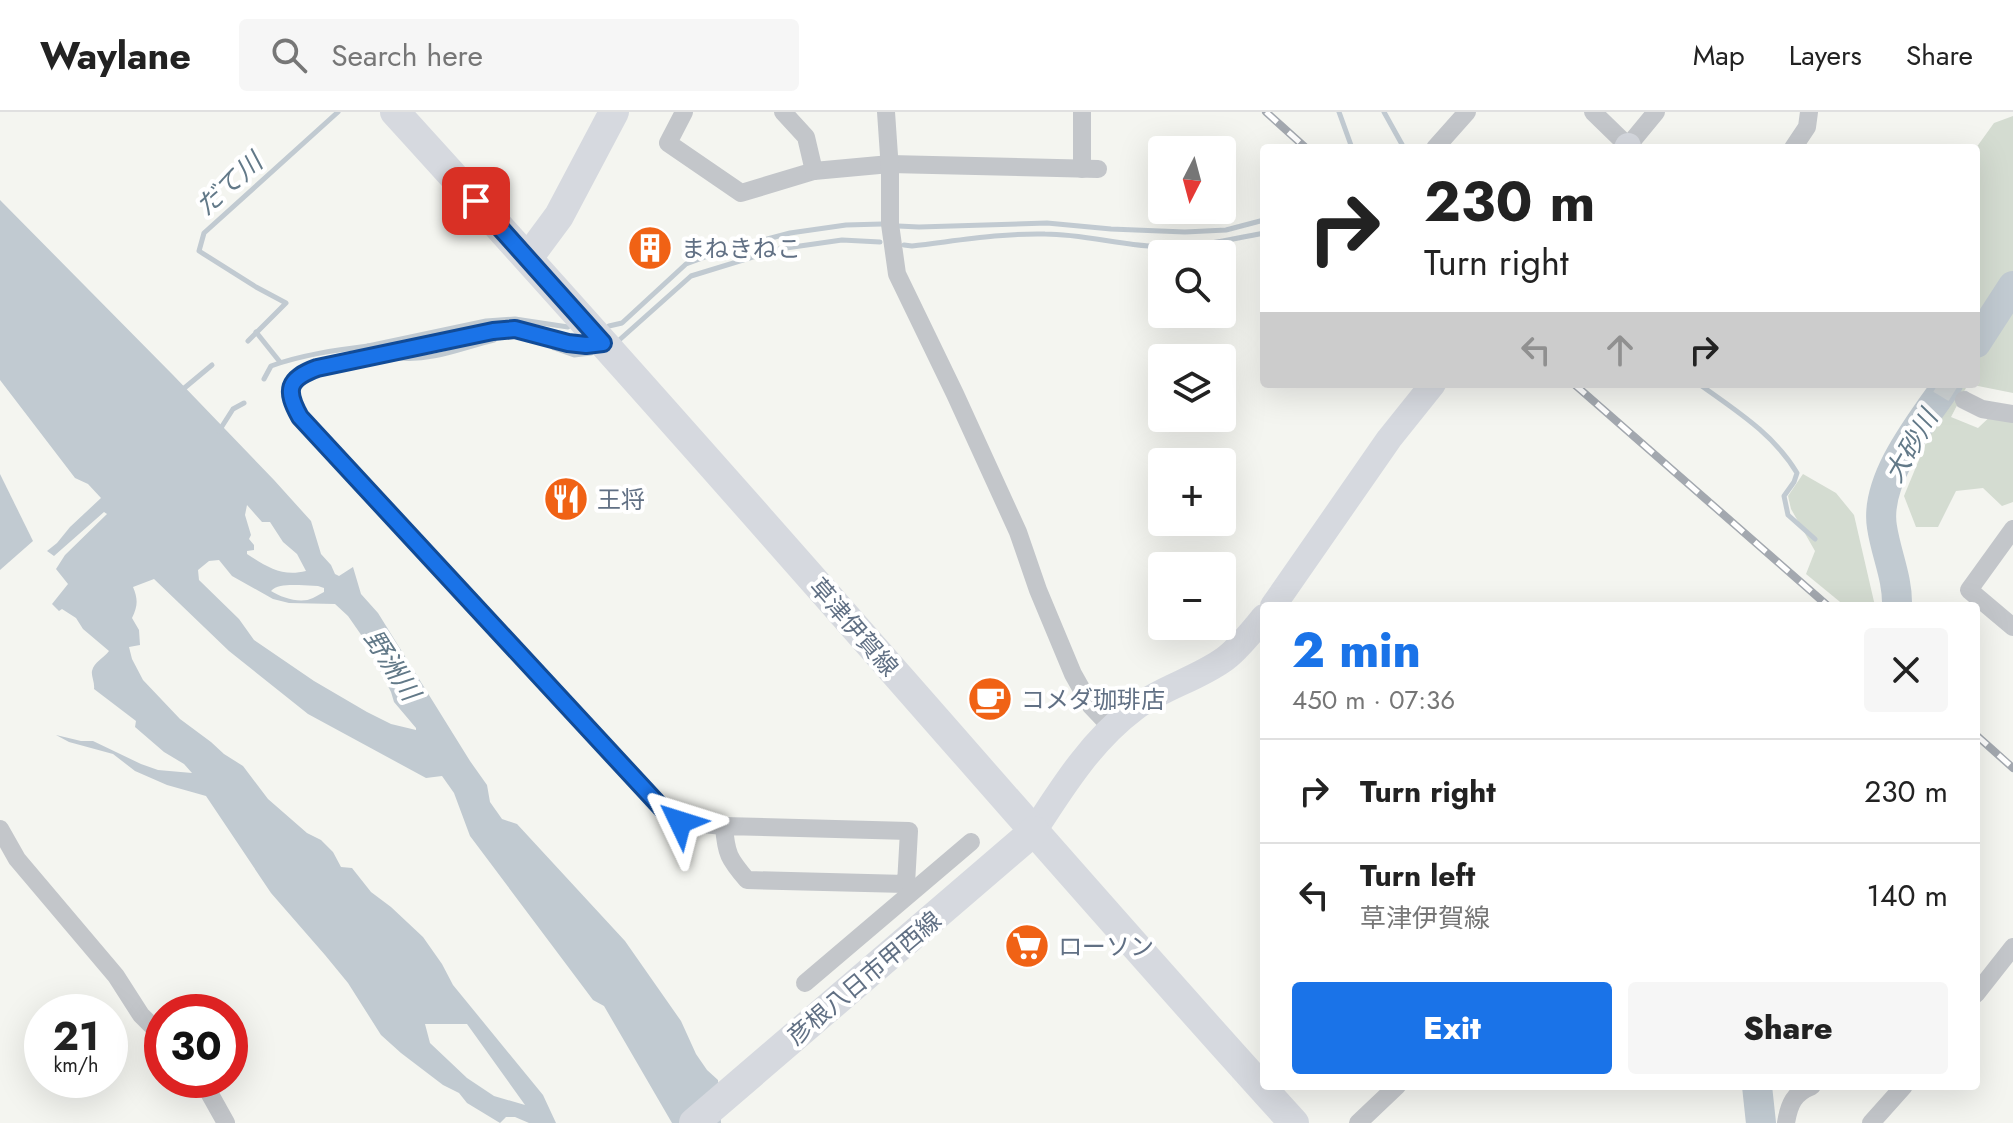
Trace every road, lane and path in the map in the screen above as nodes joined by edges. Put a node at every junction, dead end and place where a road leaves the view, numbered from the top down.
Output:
1 (395, 112) edge
2 (614, 112) edge
3 (684, 112) edge
4 (783, 112) edge
5 (886, 112) edge
6 (1082, 112) edge
7 (1467, 112) edge
8 (1593, 112) edge
9 (1656, 112) edge
10 (1809, 112) edge
11 (1439, 144) edge
12 (1626, 144) edge
13 (1631, 144) edge
14 (1796, 144) edge
15 (890, 164) junction
16 (814, 171) junction
17 (528, 258) junction
18 (603, 343) junction
19 (1430, 388) edge
20 (1964, 400) tunnel mouth
21 (2013, 414) edge
22 (2013, 529) edge
23 (1276, 602) edge
24 (1260, 621) edge
25 (2013, 627) edge
26 (1111, 727) junction
27 (724, 826) junction
28 (0, 829) edge
29 (1034, 831) junction
30 (971, 842) dead end
31 (909, 888) junction
32 (934, 918) junction
33 (2013, 947) edge
34 (805, 983) dead end
35 (1980, 989) edge
36 (144, 1018) edge
37 (1260, 1086) edge
38 (1264, 1090) edge
39 (1393, 1090) edge
40 (1802, 1090) edge
41 (1900, 1090) edge
42 (212, 1098) edge
43 (226, 1123) edge
44 (694, 1123) edge
45 (1294, 1123) edge
46 (1358, 1123) edge
47 (1786, 1123) edge
48 (1871, 1123) edge

1 - 17 main road
2 - 17 main road
3 - 16 street
4 - 16 street
5 - 15 street
6 - 15 street
7 - 11 street
8 - 12 street
9 - 13 street
10 - 14 street
15 - 16 street
15 - 26 street
17 - 18 main road, 草津伊賀線
18 - 27 street
18 - 29 main road, 草津伊賀線
19 - 23 street
20 - 21 street
22 - 25 street
24 - 26 street
26 - 29 street
27 - 31 street
27 - 31 street
28 - 36 street
29 - 32 main road, 彦根八日市甲西線
29 - 37 main road, 草津伊賀線
30 - 31 street
31 - 32 street
31 - 34 street
32 - 44 main road, 彦根八日市甲西線
33 - 35 street
38 - 45 main road, 草津伊賀線
39 - 46 street
40 - 47 street
41 - 48 street
42 - 43 street

